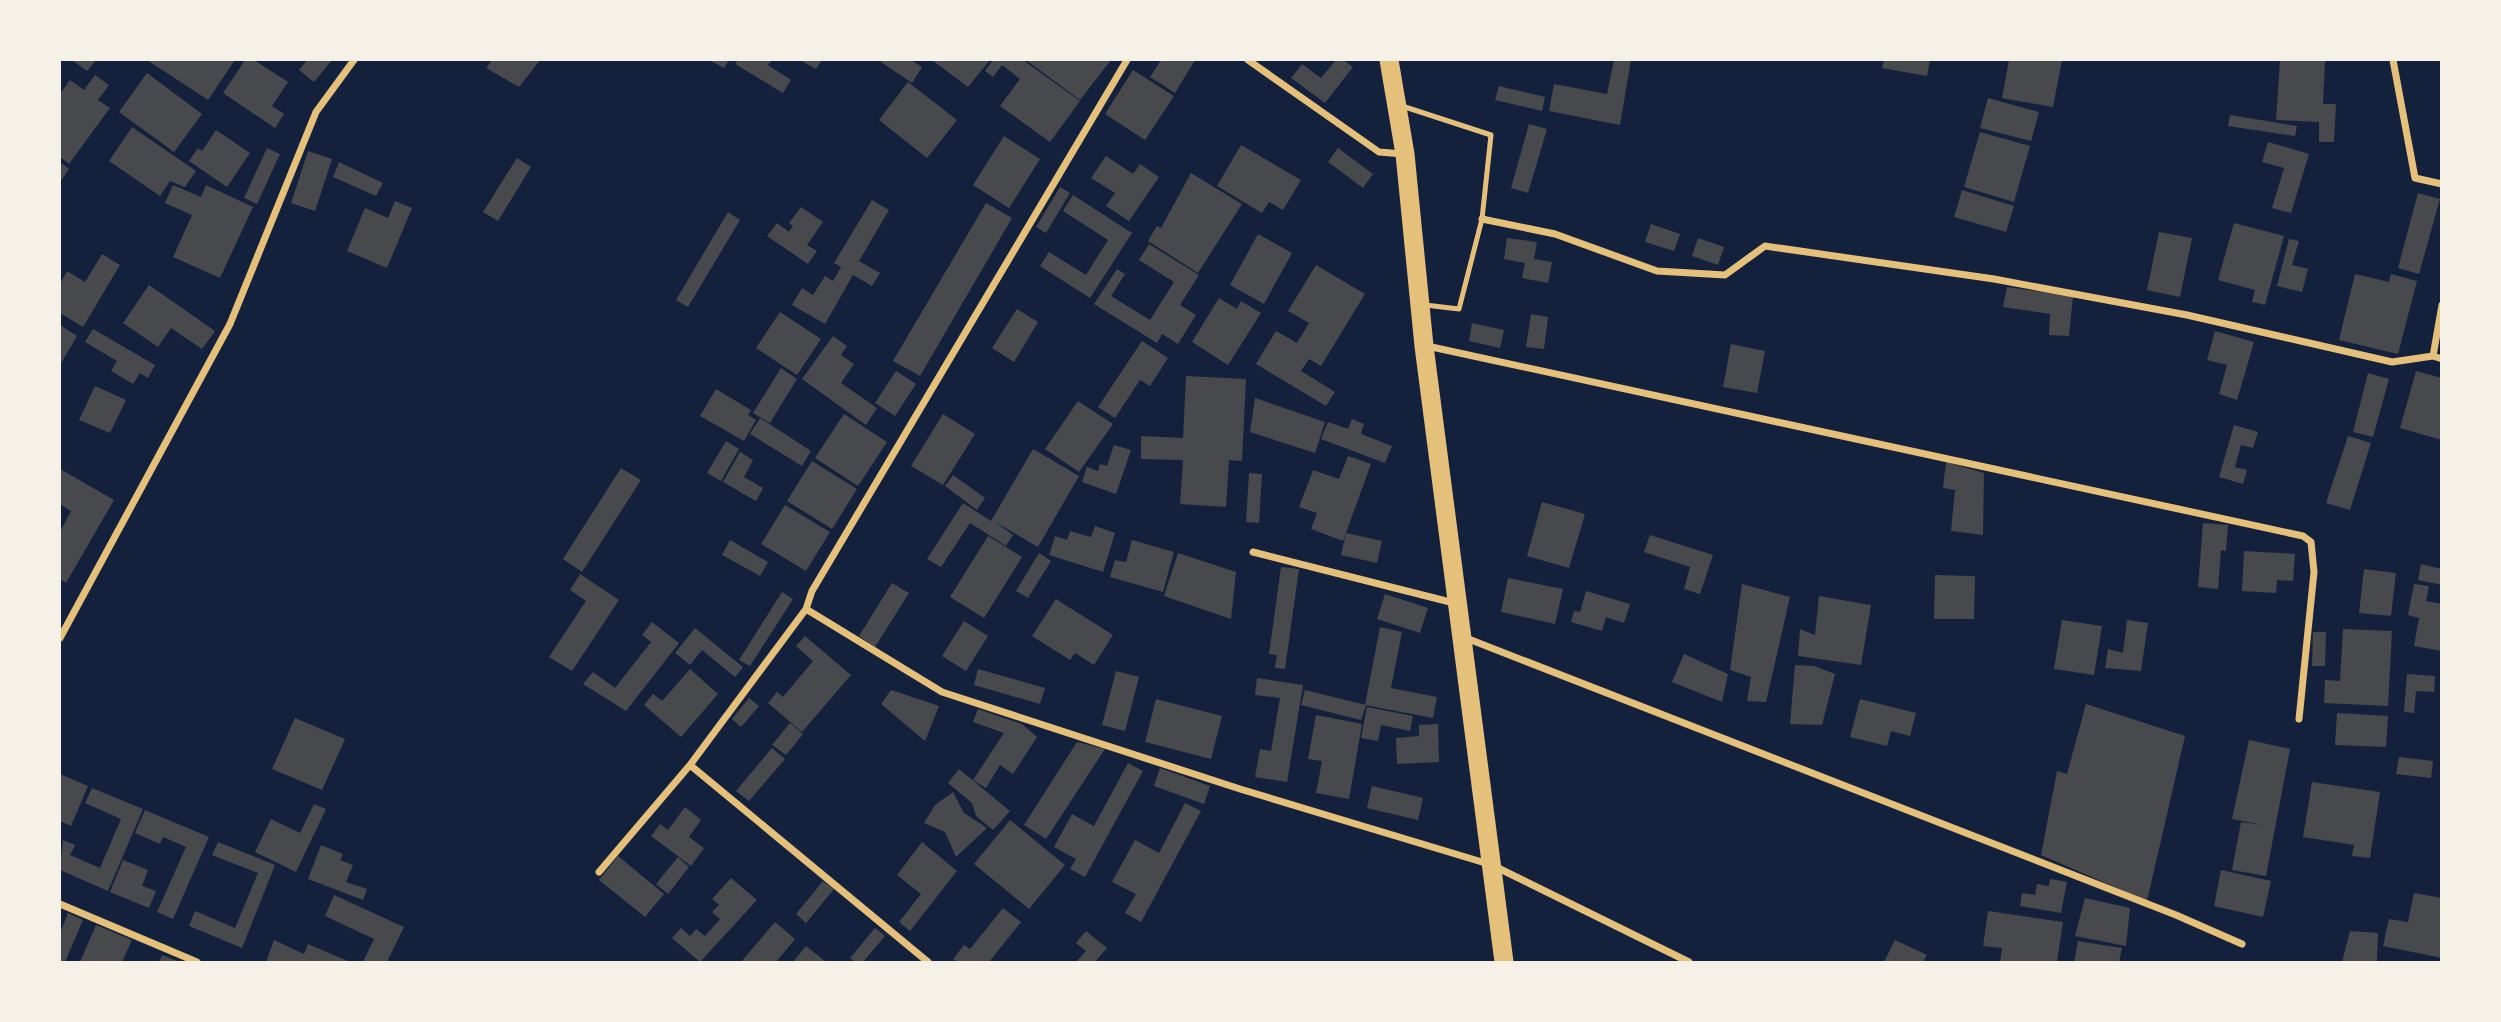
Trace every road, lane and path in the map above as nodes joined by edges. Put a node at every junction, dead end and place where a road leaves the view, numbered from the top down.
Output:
1 (354, 60) edge
2 (1127, 60) edge
3 (1248, 60) edge
4 (1389, 60) edge
5 (2393, 60) edge
6 (1396, 103) junction
7 (1405, 154) junction
8 (2441, 184) edge
9 (1482, 219) junction
10 (1420, 304) junction
11 (2441, 305) edge
12 (1424, 346) junction
13 (2433, 356) junction
14 (2441, 359) edge
15 (1253, 551) dead end
16 (1458, 604) junction
17 (806, 609) junction
18 (1462, 636) junction
19 (60, 638) edge
20 (2299, 719) dead end
21 (690, 765) junction
22 (1492, 865) junction
23 (599, 872) dead end
24 (60, 904) edge
25 (2242, 944) dead end
26 (197, 962) edge
27 (928, 962) edge
28 (1504, 962) edge
29 (1689, 962) edge

1 - 19 street
2 - 17 street
3 - 7 street
4 - 6 highway
5 - 8 street
6 - 7 highway
6 - 9 lane
7 - 10 highway
9 - 10 lane
9 - 13 street
10 - 12 highway
11 - 13 street
12 - 16 highway
12 - 20 street
13 - 14 street
15 - 16 street
16 - 18 highway
17 - 21 street
17 - 22 street
18 - 22 highway
18 - 25 street
21 - 23 street
21 - 27 street
22 - 28 highway
22 - 29 street
24 - 26 street

